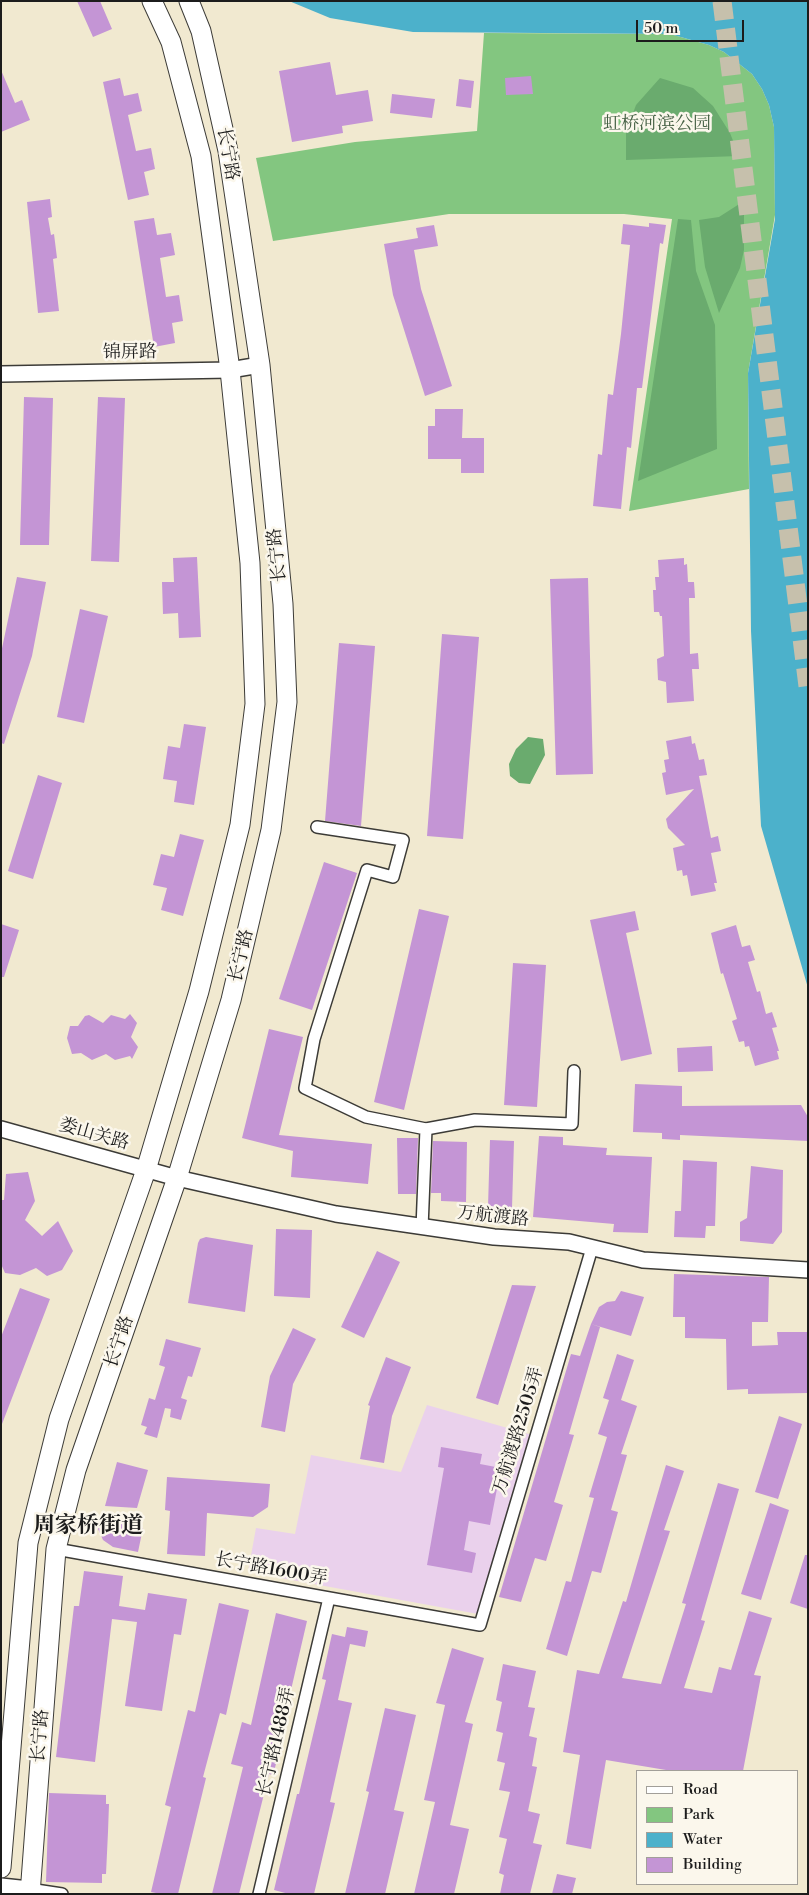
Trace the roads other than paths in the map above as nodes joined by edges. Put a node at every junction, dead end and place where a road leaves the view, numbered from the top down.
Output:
1 (152, 1) edge
2 (189, 1) edge
3 (260, 365) junction
4 (230, 370) junction
5 (1, 374) edge
6 (317, 827) dead end
7 (574, 1071) dead end
8 (1, 1129) edge
9 (426, 1129) junction
10 (146, 1170) junction
11 (177, 1178) junction
12 (422, 1228) junction
13 (592, 1248) junction
14 (808, 1270) edge
15 (56, 1549) junction
16 (329, 1598) junction
17 (480, 1624) joint
18 (1, 1868) edge
19 (1, 1886) edge
20 (30, 1891) edge
21 (62, 1894) edge
22 (259, 1894) edge

1 - 4 main road, 长宁路
2 - 3 main road, 长宁路
3 - 4 street, 锦屏路
3 - 11 main road, 长宁路
4 - 5 street, 锦屏路
4 - 10 main road, 长宁路
6 - 9 street
7 - 9 street
8 - 10 street, 娄山关路
9 - 12 street
10 - 11 street, 娄山关路
10 - 18 main road, 长宁路
11 - 12 street, 万航渡路
11 - 15 main road, 长宁路
12 - 13 street, 万航渡路
13 - 14 street, 万航渡路
13 - 17 street, 万航渡路2505弄
15 - 16 street, 长宁路1600弄
15 - 20 main road, 长宁路
16 - 17 street, 长宁路1600弄
16 - 22 street, 长宁路1488弄
19 - 20 street
20 - 21 street

